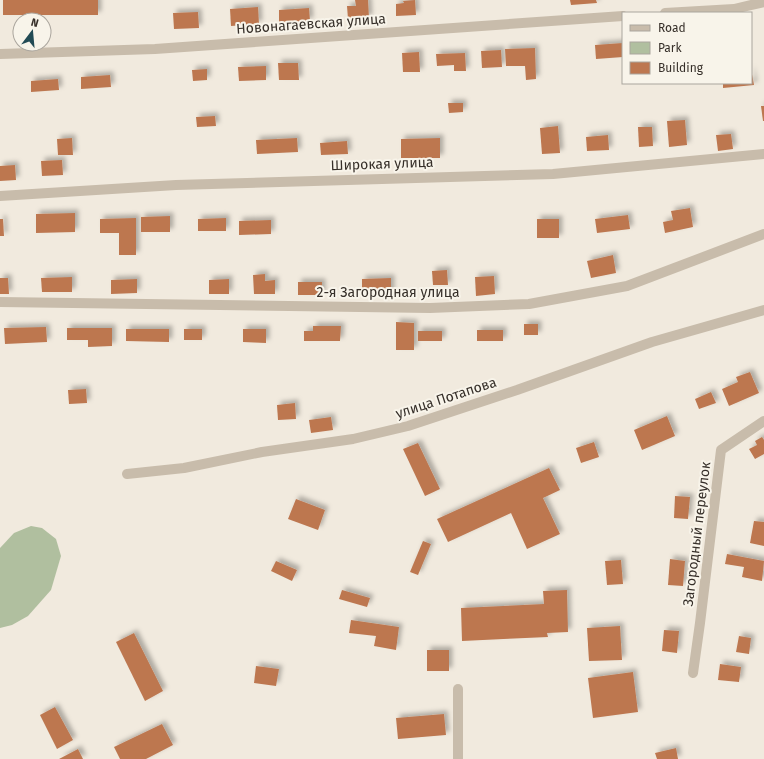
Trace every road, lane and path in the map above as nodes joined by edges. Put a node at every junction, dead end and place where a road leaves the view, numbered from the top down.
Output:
1 (764, 2) edge
2 (680, 12) edge
3 (622, 16) edge
4 (0, 54) edge
5 (764, 154) edge
6 (0, 196) edge
7 (764, 234) edge
8 (0, 302) edge
9 (764, 310) edge
10 (764, 421) edge
11 (127, 474) dead end
12 (692, 673) dead end
13 (458, 689) dead end
14 (458, 759) edge

1 - 2 street
3 - 4 street, Новонагаевская улица
5 - 6 street, Широкая улица
7 - 8 street, 2-я Загородная улица
9 - 11 street, улица Потапова
10 - 12 street, Загородный переулок
13 - 14 street

